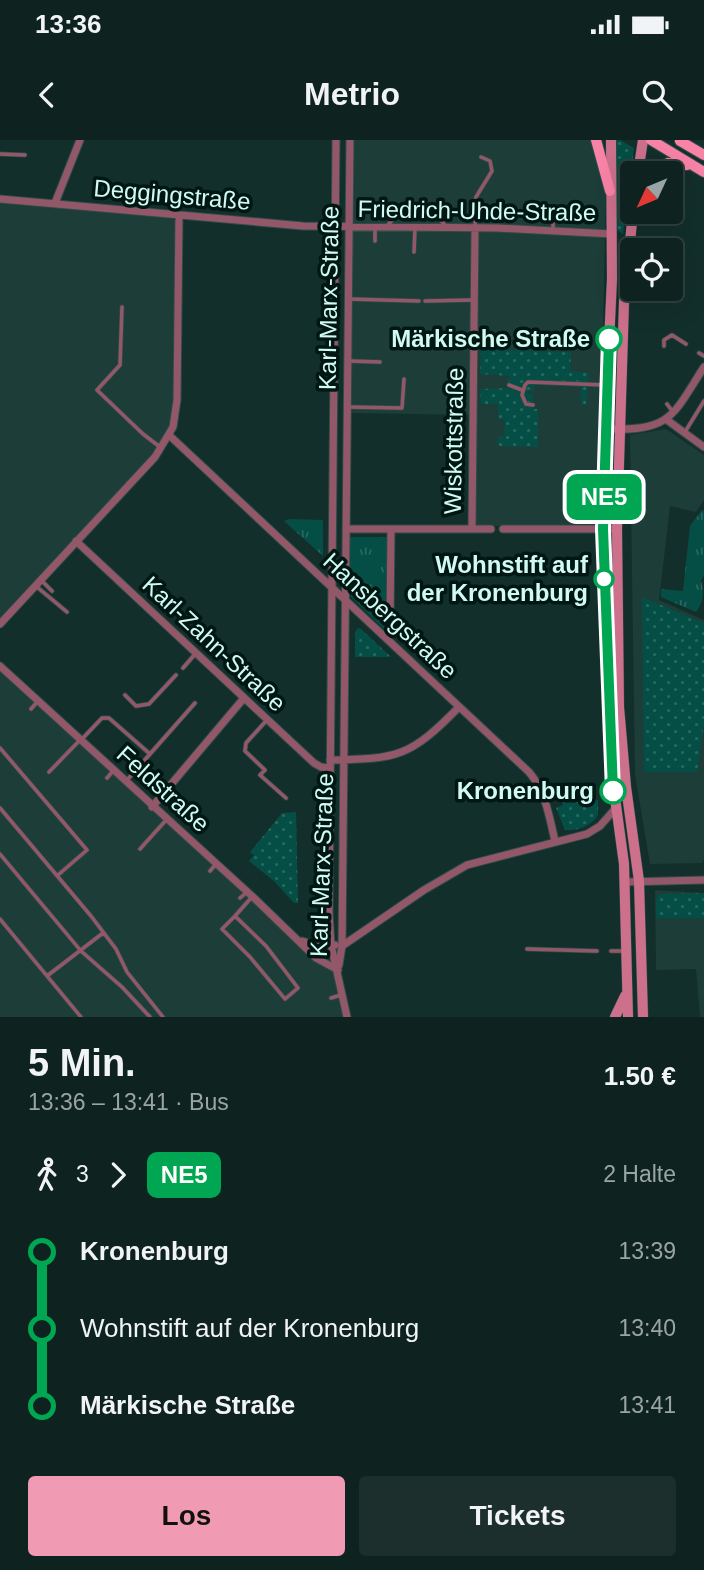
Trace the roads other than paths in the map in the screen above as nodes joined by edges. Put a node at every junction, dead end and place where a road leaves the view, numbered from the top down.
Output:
1 (80, 140) edge
2 (336, 140) edge
3 (350, 140) edge
4 (596, 140) edge
5 (611, 140) edge
6 (643, 140) edge
7 (651, 140) edge
8 (674, 141) edge
9 (0, 154) edge
10 (25, 155) dead end
11 (704, 155) edge
12 (481, 157) dead end
13 (678, 157) junction
14 (640, 161) edge
15 (683, 165) edge
16 (704, 172) edge
17 (610, 191) junction
18 (0, 199) edge
19 (55, 203) junction
20 (179, 215) junction
21 (553, 220) dead end
22 (375, 227) junction
23 (386, 227) junction
24 (415, 227) junction
25 (342, 228) junction
26 (447, 228) junction
27 (475, 228) junction
28 (553, 230) junction
29 (612, 233) junction
30 (621, 238) edge
31 (375, 241) dead end
32 (414, 252) dead end
33 (348, 299) junction
34 (419, 300) dead end
35 (475, 300) junction
36 (425, 301) dead end
37 (626, 301) edge
38 (122, 307) dead end
39 (474, 344) junction
40 (686, 344) dead end
41 (504, 345) dead end
42 (664, 346) dead end
43 (347, 361) junction
44 (380, 362) dead end
45 (704, 366) edge
46 (404, 379) dead end
47 (509, 385) dead end
48 (607, 385) junction
49 (522, 390) junction
50 (704, 401) edge
51 (667, 404) dead end
52 (533, 405) dead end
53 (346, 407) junction
54 (675, 413) junction
55 (667, 420) junction
56 (606, 429) junction
57 (620, 429) junction
58 (684, 434) junction
59 (170, 436) junction
60 (704, 447) edge
61 (162, 449) junction
62 (346, 529) junction
63 (391, 529) junction
64 (472, 529) junction
65 (491, 529) dead end
66 (503, 529) dead end
67 (603, 529) junction
68 (617, 529) junction
69 (76, 541) junction
70 (38, 582) junction
71 (332, 588) junction
72 (52, 591) dead end
73 (345, 601) junction
74 (67, 612) dead end
75 (0, 624) edge
76 (387, 639) junction
77 (196, 653) junction
78 (0, 666) edge
79 (183, 668) dead end
80 (176, 676) dead end
81 (125, 695) dead end
82 (244, 698) junction
83 (38, 701) junction
84 (195, 703) dead end
85 (459, 707) junction
86 (31, 709) dead end
87 (267, 719) junction
88 (80, 740) junction
89 (0, 748) edge
90 (150, 754) junction
91 (345, 760) junction
92 (330, 764) junction
93 (113, 771) junction
94 (49, 772) dead end
95 (107, 778) dead end
96 (125, 782) junction
97 (286, 798) dead end
98 (152, 807) junction
99 (0, 808) edge
100 (615, 809) junction
101 (167, 820) junction
102 (555, 841) junction
103 (140, 849) dead end
104 (0, 854) edge
105 (216, 864) junction
106 (210, 871) dead end
107 (58, 876) junction
108 (704, 880) edge
109 (639, 881) junction
110 (625, 882) junction
111 (250, 894) junction
112 (240, 898) dead end
113 (235, 916) junction
114 (0, 919) edge
115 (103, 933) junction
116 (300, 940) junction
117 (331, 945) junction
118 (342, 946) junction
119 (527, 949) dead end
120 (81, 951) junction
121 (597, 951) dead end
122 (611, 951) dead end
123 (627, 951) junction
124 (338, 970) junction
125 (47, 976) junction
126 (627, 986) junction
127 (343, 995) junction
128 (331, 998) dead end
129 (81, 1017) edge
130 (150, 1017) edge
131 (163, 1017) edge
132 (347, 1017) edge
133 (615, 1017) edge
134 (628, 1017) edge
135 (643, 1017) edge

1 - 19 street
2 - 25 street, Karl-Marx-Straße
3 - 25 street, Karl-Marx-Straße
4 - 17 main road
5 - 17 main road
6 - 14 main road
7 - 13 main road
8 - 11 main road
8 - 13 lane
9 - 10 lane
12 - 27 lane
13 - 16 main road
15 - 16 main road
17 - 29 main road
18 - 19 street, Deggingstraße
19 - 20 street, Deggingstraße
20 - 25 street, Deggingstraße
20 - 59 street
21 - 28 lane
22 - 23 street, Friedrich-Uhde-Straße
22 - 25 street, Friedrich-Uhde-Straße
22 - 31 lane
23 - 24 street, Friedrich-Uhde-Straße
23 - 26 lane
24 - 26 street, Friedrich-Uhde-Straße
24 - 32 lane
25 - 33 street, Karl-Marx-Straße
25 - 71 street, Karl-Marx-Straße
26 - 27 street, Friedrich-Uhde-Straße
27 - 28 street, Friedrich-Uhde-Straße
27 - 35 street, Wiskottstraße
28 - 29 street, Friedrich-Uhde-Straße
29 - 30 main road
29 - 48 main road
33 - 34 lane
33 - 43 street, Karl-Marx-Straße
35 - 36 lane
35 - 39 street, Wiskottstraße
37 - 57 main road
38 - 61 lane
39 - 41 lane
39 - 64 street, Wiskottstraße
40 - 42 lane
43 - 44 lane
43 - 53 street, Karl-Marx-Straße
45 - 54 street
46 - 53 lane
47 - 49 lane
48 - 49 lane
48 - 56 main road
49 - 52 lane
50 - 58 lane
51 - 54 lane
53 - 62 street, Karl-Marx-Straße
54 - 55 street
55 - 57 street
55 - 58 street
56 - 57 street
56 - 67 main road
57 - 68 main road
58 - 60 street
59 - 61 street
59 - 71 street, Hansbergstraße
61 - 69 street
62 - 63 street
62 - 73 street, Karl-Marx-Straße
63 - 64 street
63 - 76 street
64 - 65 street
66 - 67 street
67 - 68 street
67 - 100 main road
68 - 109 main road
69 - 70 street
69 - 77 street, Karl-Zahn-Straße
70 - 72 lane
70 - 74 lane
70 - 75 street
71 - 73 street, Hansbergstraße
71 - 92 street, Karl-Marx-Straße
73 - 76 street, Hansbergstraße
73 - 91 street, Karl-Marx-Straße
76 - 85 street, Hansbergstraße
77 - 79 lane
77 - 82 street, Karl-Zahn-Straße
78 - 83 street, Feldstraße
80 - 81 lane
82 - 87 street, Karl-Zahn-Straße
82 - 98 street
83 - 86 lane
83 - 88 street, Feldstraße
84 - 90 lane
85 - 91 street
85 - 102 street, Hansbergstraße
87 - 92 street, Karl-Zahn-Straße
87 - 97 lane
88 - 90 lane
88 - 93 street, Feldstraße
88 - 94 lane
89 - 107 lane
90 - 96 lane
91 - 92 street
91 - 118 street, Karl-Marx-Straße
92 - 117 street, Karl-Marx-Straße
93 - 95 lane
93 - 96 street, Feldstraße
96 - 98 street, Feldstraße
98 - 101 street, Feldstraße
99 - 107 lane
100 - 102 street
100 - 110 main road
101 - 103 lane
101 - 105 street, Feldstraße
102 - 118 street
104 - 120 lane
105 - 106 lane
105 - 111 street, Feldstraße
107 - 115 lane
108 - 109 street
109 - 110 street
109 - 135 main road
110 - 123 main road
111 - 112 lane
111 - 113 lane
111 - 116 street, Feldstraße
113 - 113 lane
114 - 125 lane
115 - 120 lane
115 - 131 lane
116 - 117 street
116 - 124 street, Feldstraße
117 - 118 street
117 - 124 street, Karl-Marx-Straße
118 - 124 street, Karl-Marx-Straße
119 - 121 lane
120 - 125 lane
120 - 130 lane
122 - 123 lane
123 - 126 main road
124 - 127 street
125 - 129 lane
126 - 133 main road
126 - 134 main road
127 - 128 lane
127 - 132 street

